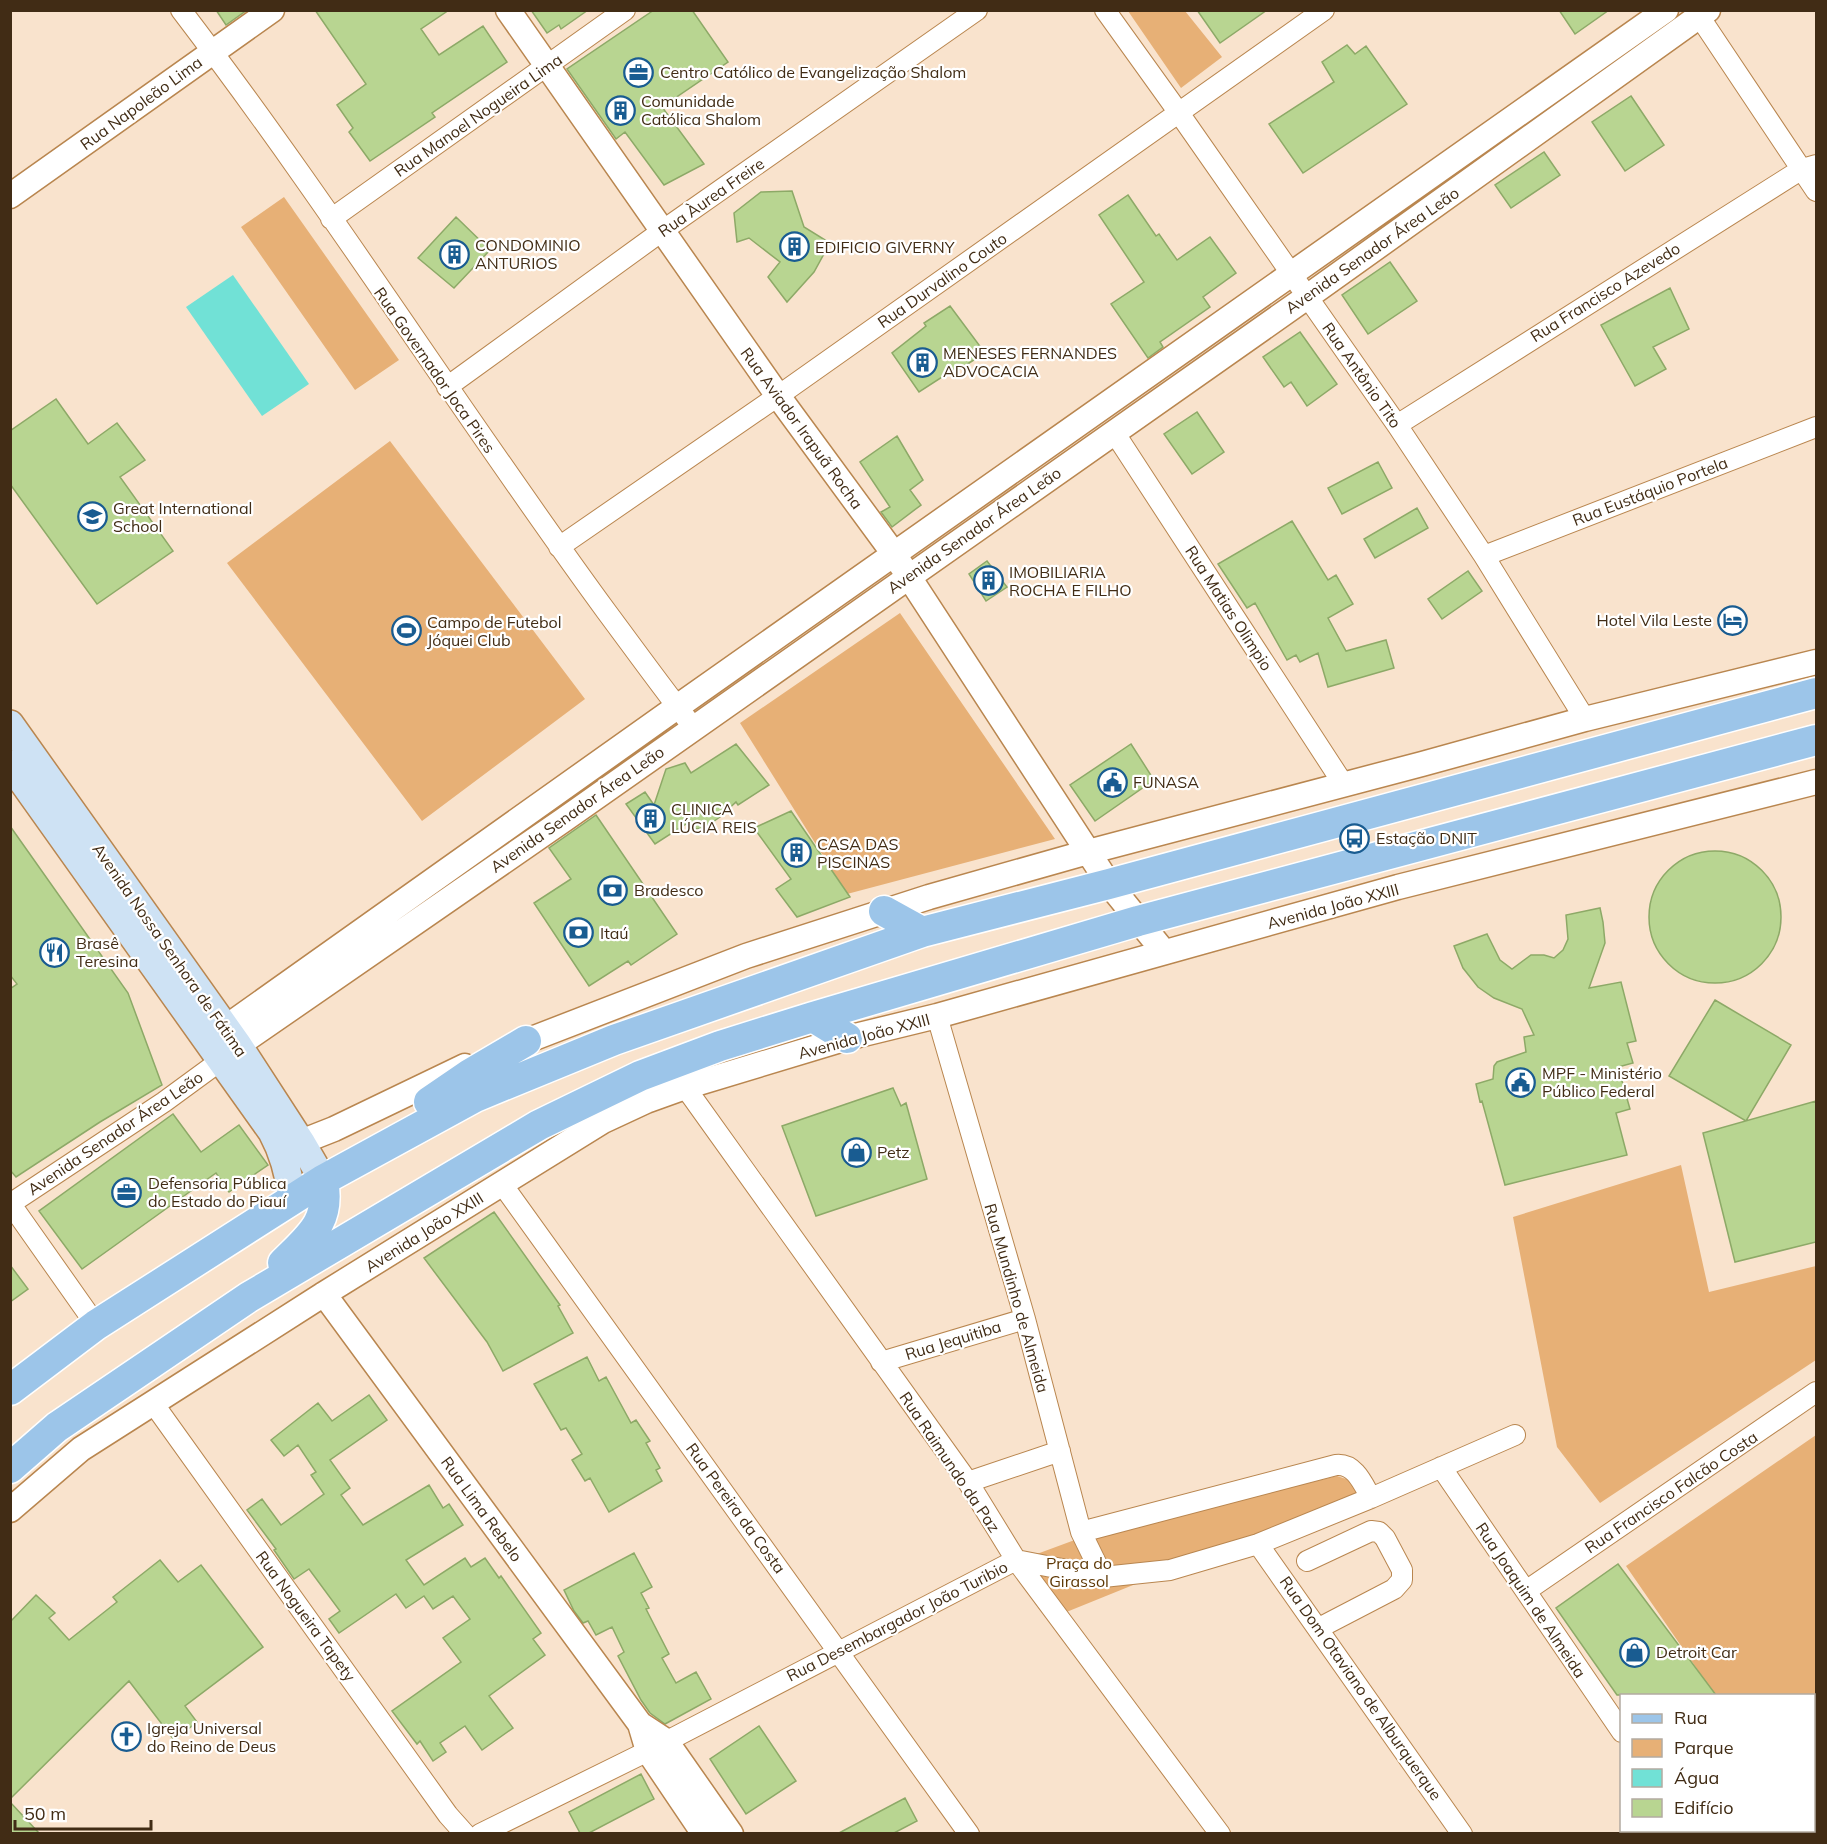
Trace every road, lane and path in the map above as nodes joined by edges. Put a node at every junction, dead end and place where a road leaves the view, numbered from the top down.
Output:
1 (181, 10) edge
2 (272, 10) edge
3 (508, 10) edge
4 (626, 10) edge
5 (977, 10) edge
6 (1105, 10) edge
7 (1324, 10) edge
8 (1665, 10) edge
9 (1701, 13) edge
10 (212, 52) junction
11 (547, 66) junction
12 (1179, 113) junction
13 (1809, 167) edge
14 (1816, 191) edge
15 (10, 196) edge
16 (331, 219) junction
17 (662, 231) junction
18 (1291, 273) junction
19 (1307, 297) junction
20 (447, 387) junction
21 (778, 396) junction
22 (1397, 425) junction
23 (1816, 427) edge
24 (1114, 432) junction
25 (559, 547) junction
26 (894, 554) junction
27 (1484, 556) junction
28 (909, 576) junction
29 (1816, 662) edge
30 (1816, 674) edge
31 (1808, 696) edge
32 (677, 707) junction
33 (1585, 719) junction
34 (10, 724) edge
35 (693, 727) junction
36 (1816, 740) edge
37 (11, 764) edge
38 (1816, 782) edge
39 (1344, 785) junction
40 (549, 798) junction
41 (565, 819) junction
42 (1088, 852) junction
43 (447, 870) junction
44 (1109, 884) junction
45 (461, 890) junction
46 (884, 911) junction
47 (1138, 921) junction
48 (922, 932) junction
49 (378, 934) junction
50 (1164, 952) junction
51 (937, 1016) junction
52 (813, 1017) junction
53 (847, 1038) junction
54 (526, 1041) junction
55 (228, 1045) junction
56 (685, 1087) junction
57 (301, 1142) junction
58 (360, 1158) junction
59 (323, 1180) junction
60 (502, 1184) junction
61 (292, 1198) junction
62 (11, 1204) edge
63 (324, 1294) junction
64 (249, 1297) junction
65 (1025, 1319) junction
66 (96, 1325) junction
67 (881, 1362) junction
68 (10, 1390) edge
69 (1816, 1392) edge
70 (153, 1403) junction
71 (1515, 1435) dead end
72 (1060, 1451) junction
73 (1441, 1467) junction
74 (10, 1468) edge
75 (968, 1482) junction
76 (1371, 1498) junction
77 (10, 1510) edge
78 (1081, 1532) junction
79 (1258, 1544) junction
80 (1016, 1560) junction
81 (1307, 1561) dead end
82 (1103, 1577) junction
83 (1526, 1591) junction
84 (1319, 1628) junction
85 (839, 1651) junction
86 (1620, 1729) edge
87 (657, 1746) junction
88 (462, 1831) edge
89 (480, 1833) edge
90 (704, 1833) edge
91 (731, 1833) edge
92 (969, 1833) edge
93 (1220, 1833) edge
94 (1462, 1833) edge

1 - 10 street, Rua Governador Joca Pires
2 - 10 street, Rua Napoleão Lima
3 - 11 street, Rua Aviador Irapuã Rocha
4 - 11 street, Rua Manoel Nogueira Lima
5 - 17 street, Rua Àurea Freire
6 - 12 street, Rua Antônio Tito
7 - 12 street, Rua Durvalino Couto
8 - 18 street, Avenida Senador Área Leão
9 - 13 street
9 - 19 street, Avenida Senador Área Leão
10 - 15 street, Rua Napoleão Lima
10 - 16 street, Rua Governador Joca Pires
11 - 16 street, Rua Manoel Nogueira Lima
11 - 17 street, Rua Aviador Irapuã Rocha
12 - 18 street, Rua Antônio Tito
12 - 21 street, Rua Durvalino Couto
13 - 14 street
13 - 22 street, Rua Francisco Azevedo
16 - 20 street, Rua Governador Joca Pires
17 - 20 street, Rua Àurea Freire
17 - 21 street, Rua Aviador Irapuã Rocha
18 - 19 street, Rua Antônio Tito
18 - 26 street, Avenida Senador Área Leão
19 - 22 street, Rua Antônio Tito
19 - 24 street, Avenida Senador Área Leão
20 - 25 street, Rua Governador Joca Pires
21 - 25 street, Rua Durvalino Couto
21 - 26 street, Rua Aviador Irapuã Rocha
22 - 27 street, Rua Antônio Tito
23 - 27 street, Rua Eustáquio Portela
24 - 28 street, Avenida Senador Área Leão
24 - 39 street, Rua Matias Olimpio
25 - 32 street, Rua Governador Joca Pires
26 - 28 street, Rua Aviador Irapuã Rocha
26 - 32 street, Avenida Senador Área Leão
27 - 33 street, Rua Antônio Tito
28 - 35 street, Avenida Senador Área Leão
28 - 42 street, Rua Aviador Irapuã Rocha
29 - 33 street
30 - 31 main road
31 - 44 main road
32 - 35 street, Rua Governador Joca Pires
32 - 40 street, Avenida Senador Área Leão
33 - 39 street
34 - 55 main road, Avenida Nossa Senhora de Fátima
35 - 41 street, Avenida Senador Área Leão
36 - 47 main road, Avenida João XXIII
37 - 55 main road, Avenida Nossa Senhora de Fátima
38 - 50 street, Avenida João XXIII
39 - 42 street
40 - 41 street
40 - 43 street, Avenida Senador Área Leão
41 - 45 street, Avenida Senador Área Leão
42 - 44 street, Rua Aviador Irapuã Rocha
42 - 46 street
43 - 45 street
43 - 49 street, Avenida Senador Área Leão
44 - 47 street, Rua Aviador Irapuã Rocha
44 - 48 main road
45 - 49 street, Avenida Senador Área Leão
46 - 48 main road
46 - 54 street
47 - 50 street, Rua Aviador Irapuã Rocha
47 - 52 main road, Avenida João XXIII
48 - 58 main road
49 - 55 street, Avenida Senador Área Leão
50 - 51 street, Avenida João XXIII
51 - 53 street, Avenida João XXIII
51 - 65 street, Rua Mundinho de Almeida
52 - 53 main road
52 - 64 main road, Avenida João XXIII
53 - 56 street, Avenida João XXIII
54 - 57 street
54 - 58 main road
55 - 57 main road, Avenida Nossa Senhora de Fátima
55 - 61 main road, Avenida Nossa Senhora de Fátima
55 - 62 street, Avenida Senador Área Leão
56 - 60 street, Avenida João XXIII
56 - 67 street, Rua Raimundo da Paz
57 - 59 main road, Avenida Nossa Senhora de Fátima
58 - 59 main road
59 - 61 main road
59 - 64 main road
60 - 63 street, Avenida João XXIII
60 - 85 street, Rua Pereira da Costa
61 - 66 main road
62 - 66 street
63 - 70 street, Avenida João XXIII
63 - 87 street, Rua Lima Rebelo
64 - 74 main road, Avenida João XXIII
65 - 67 street, Rua Jequitiba
65 - 72 street, Rua Mundinho de Almeida
66 - 68 main road
67 - 75 street, Rua Raimundo da Paz
69 - 83 street, Rua Francisco Falcão Costa
70 - 77 street, Avenida João XXIII
70 - 88 street, Rua Nogueira Tapety
71 - 73 street, Rua Desembargador João Turibio
72 - 75 street
72 - 78 street, Rua Mundinho de Almeida
73 - 76 street, Rua Desembargador João Turibio
73 - 83 street, Rua Joaquim de Almeida
75 - 80 street, Rua Raimundo da Paz
76 - 78 street
76 - 79 street, Rua Desembargador João Turibio
78 - 82 street, Rua Mundinho de Almeida
79 - 82 street, Rua Desembargador João Turibio
79 - 84 street, Rua Dom Otaviano de Alburquerque
80 - 82 street, Rua Desembargador João Turibio
80 - 85 street, Rua Desembargador João Turibio
80 - 93 street, Rua Raimundo da Paz
81 - 84 street
83 - 86 street, Rua Joaquim de Almeida
84 - 94 street, Rua Dom Otaviano de Alburquerque
85 - 87 street, Rua Desembargador João Turibio
85 - 92 street, Rua Pereira da Costa
87 - 89 street, Rua Desembargador João Turibio
87 - 90 street, Rua Lima Rebelo
87 - 91 street, Rua Lima Rebelo

